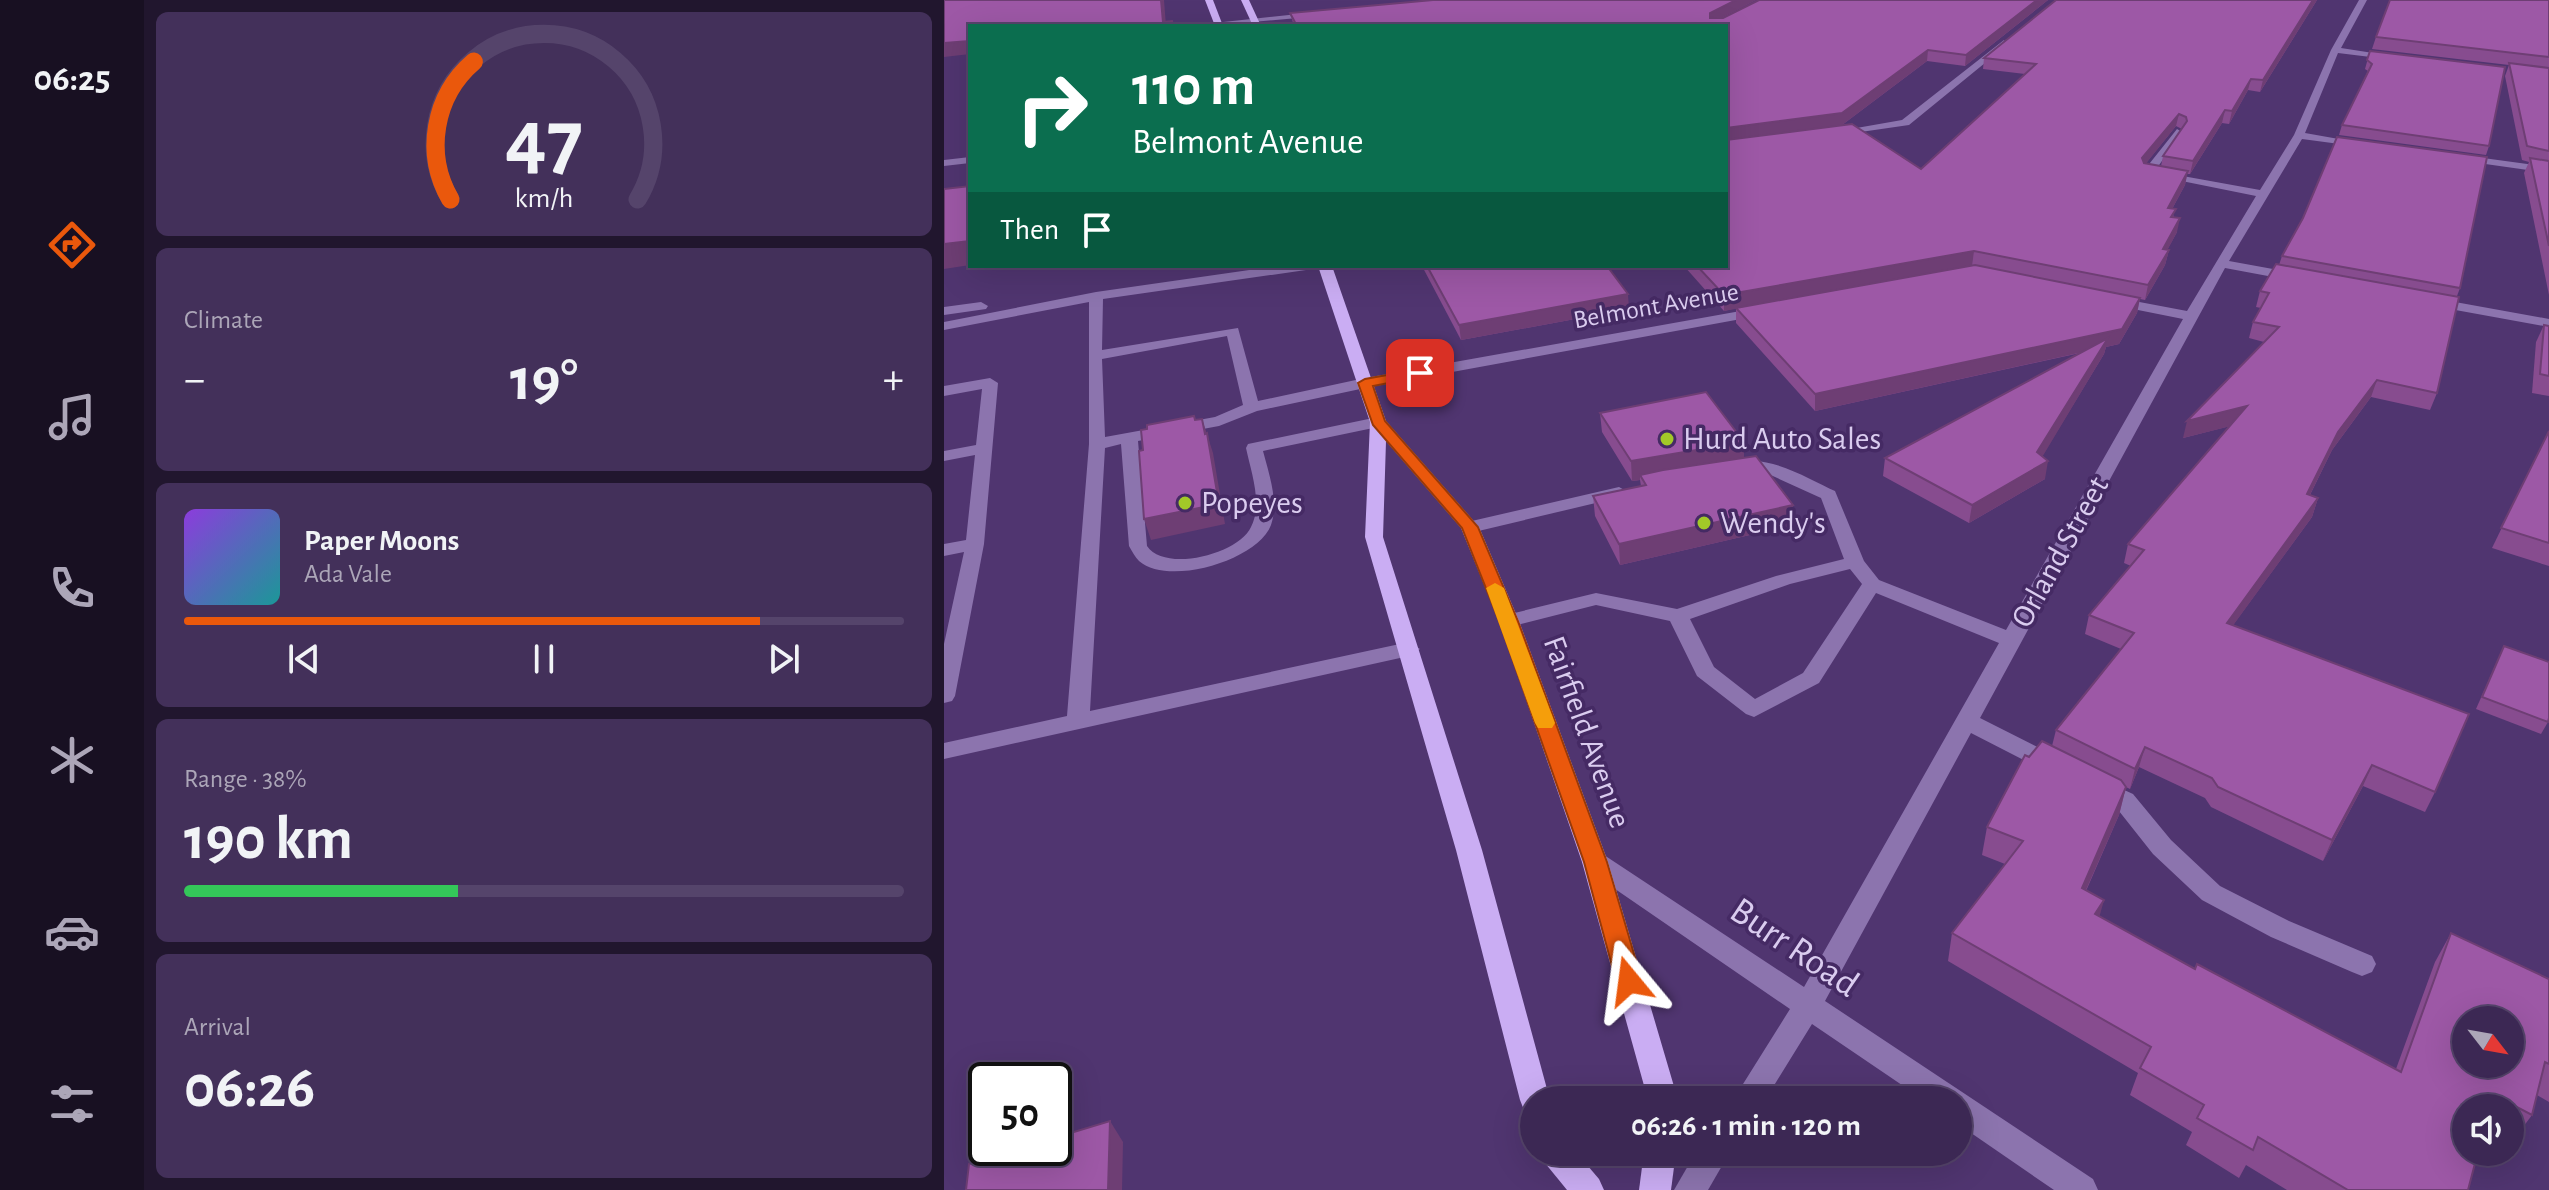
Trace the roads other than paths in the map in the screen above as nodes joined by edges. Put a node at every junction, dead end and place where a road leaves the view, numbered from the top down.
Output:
1 (1209, 0) edge
2 (1245, 0) edge
3 (2363, 0) edge
4 (1323, 13) edge
5 (1256, 23) edge
6 (1218, 24) edge
7 (2011, 38) edge
8 (2335, 50) junction
9 (2411, 59) edge
10 (2177, 132) edge
11 (1815, 135) edge
12 (2299, 135) junction
13 (2377, 146) edge
14 (2455, 157) edge
15 (968, 160) edge
16 (944, 163) edge
17 (2549, 170) edge
18 (2263, 194) junction
19 (2221, 263) junction
20 (1292, 268) edge
21 (1326, 268) edge
22 (2314, 280) edge
23 (1096, 296) junction
24 (2098, 298) edge
25 (2424, 300) edge
26 (1772, 310) edge
27 (944, 311) edge
28 (2191, 316) junction
29 (2549, 323) edge
30 (944, 326) edge
31 (1094, 356) junction
32 (1365, 383) junction
33 (944, 391) edge
34 (1252, 407) junction
35 (1378, 422) junction
36 (1129, 437) junction
37 (1097, 444) junction
38 (982, 449) junction
39 (944, 456) edge
40 (1722, 473) edge
41 (1635, 488) edge
42 (1470, 527) junction
43 (975, 544) junction
44 (944, 550) edge
45 (1855, 562) junction
46 (1872, 584) junction
47 (1678, 616) junction
48 (1509, 621) junction
49 (2011, 640) junction
50 (949, 646) edge
51 (1409, 649) junction
52 (944, 696) edge
53 (1078, 720) junction
54 (1966, 721) junction
55 (944, 751) edge
56 (1595, 862) junction
57 (2362, 964) dead end
58 (1808, 1006) junction
59 (1531, 1086) edge
60 (1659, 1086) edge
61 (1757, 1086) edge
62 (1928, 1086) edge
63 (1972, 1115) edge
64 (1568, 1166) edge
65 (1658, 1166) edge
66 (1705, 1166) edge
67 (1588, 1190) edge
68 (1655, 1190) edge
69 (1690, 1190) edge
70 (2082, 1190) edge

1 - 6 main road
2 - 5 main road
3 - 8 street, Orland Street
4 - 5 street
5 - 6 street
7 - 11 street
8 - 9 street
8 - 12 street, Orland Street
10 - 18 street
12 - 13 street
12 - 18 street, Orland Street
14 - 17 street
15 - 16 street
18 - 19 street, Orland Street
19 - 22 street
19 - 28 street, Orland Street
20 - 23 street
21 - 32 main road, Fairfield Avenue
23 - 27 street
23 - 30 street
23 - 31 street
24 - 28 street
25 - 29 street
26 - 32 street, Belmont Avenue
28 - 49 street, Orland Street
31 - 34 street
31 - 37 street
32 - 34 street, Belmont Avenue
32 - 35 main road, Fairfield Avenue
33 - 38 street
34 - 36 street, Belmont Avenue
35 - 36 street
35 - 42 main road, Fairfield Avenue
35 - 51 main road, Fairfield Avenue
36 - 37 street, Belmont Avenue
37 - 53 street
38 - 39 street
38 - 43 street
40 - 45 street
41 - 42 street
42 - 48 main road, Fairfield Avenue
43 - 44 street
43 - 50 street
45 - 46 street
45 - 47 street
46 - 47 street
46 - 49 street
47 - 48 street
48 - 56 main road, Fairfield Avenue
49 - 54 street, Orland Street
50 - 52 street
51 - 53 street
51 - 59 main road, Fairfield Avenue
53 - 55 street
54 - 57 street
54 - 58 street, Orland Street
56 - 58 street, Burr Road
56 - 60 main road, Fairfield Avenue
58 - 61 street, Orland Street
58 - 62 street, Burr Road
63 - 70 street
64 - 67 main road
65 - 68 main road
66 - 69 street

